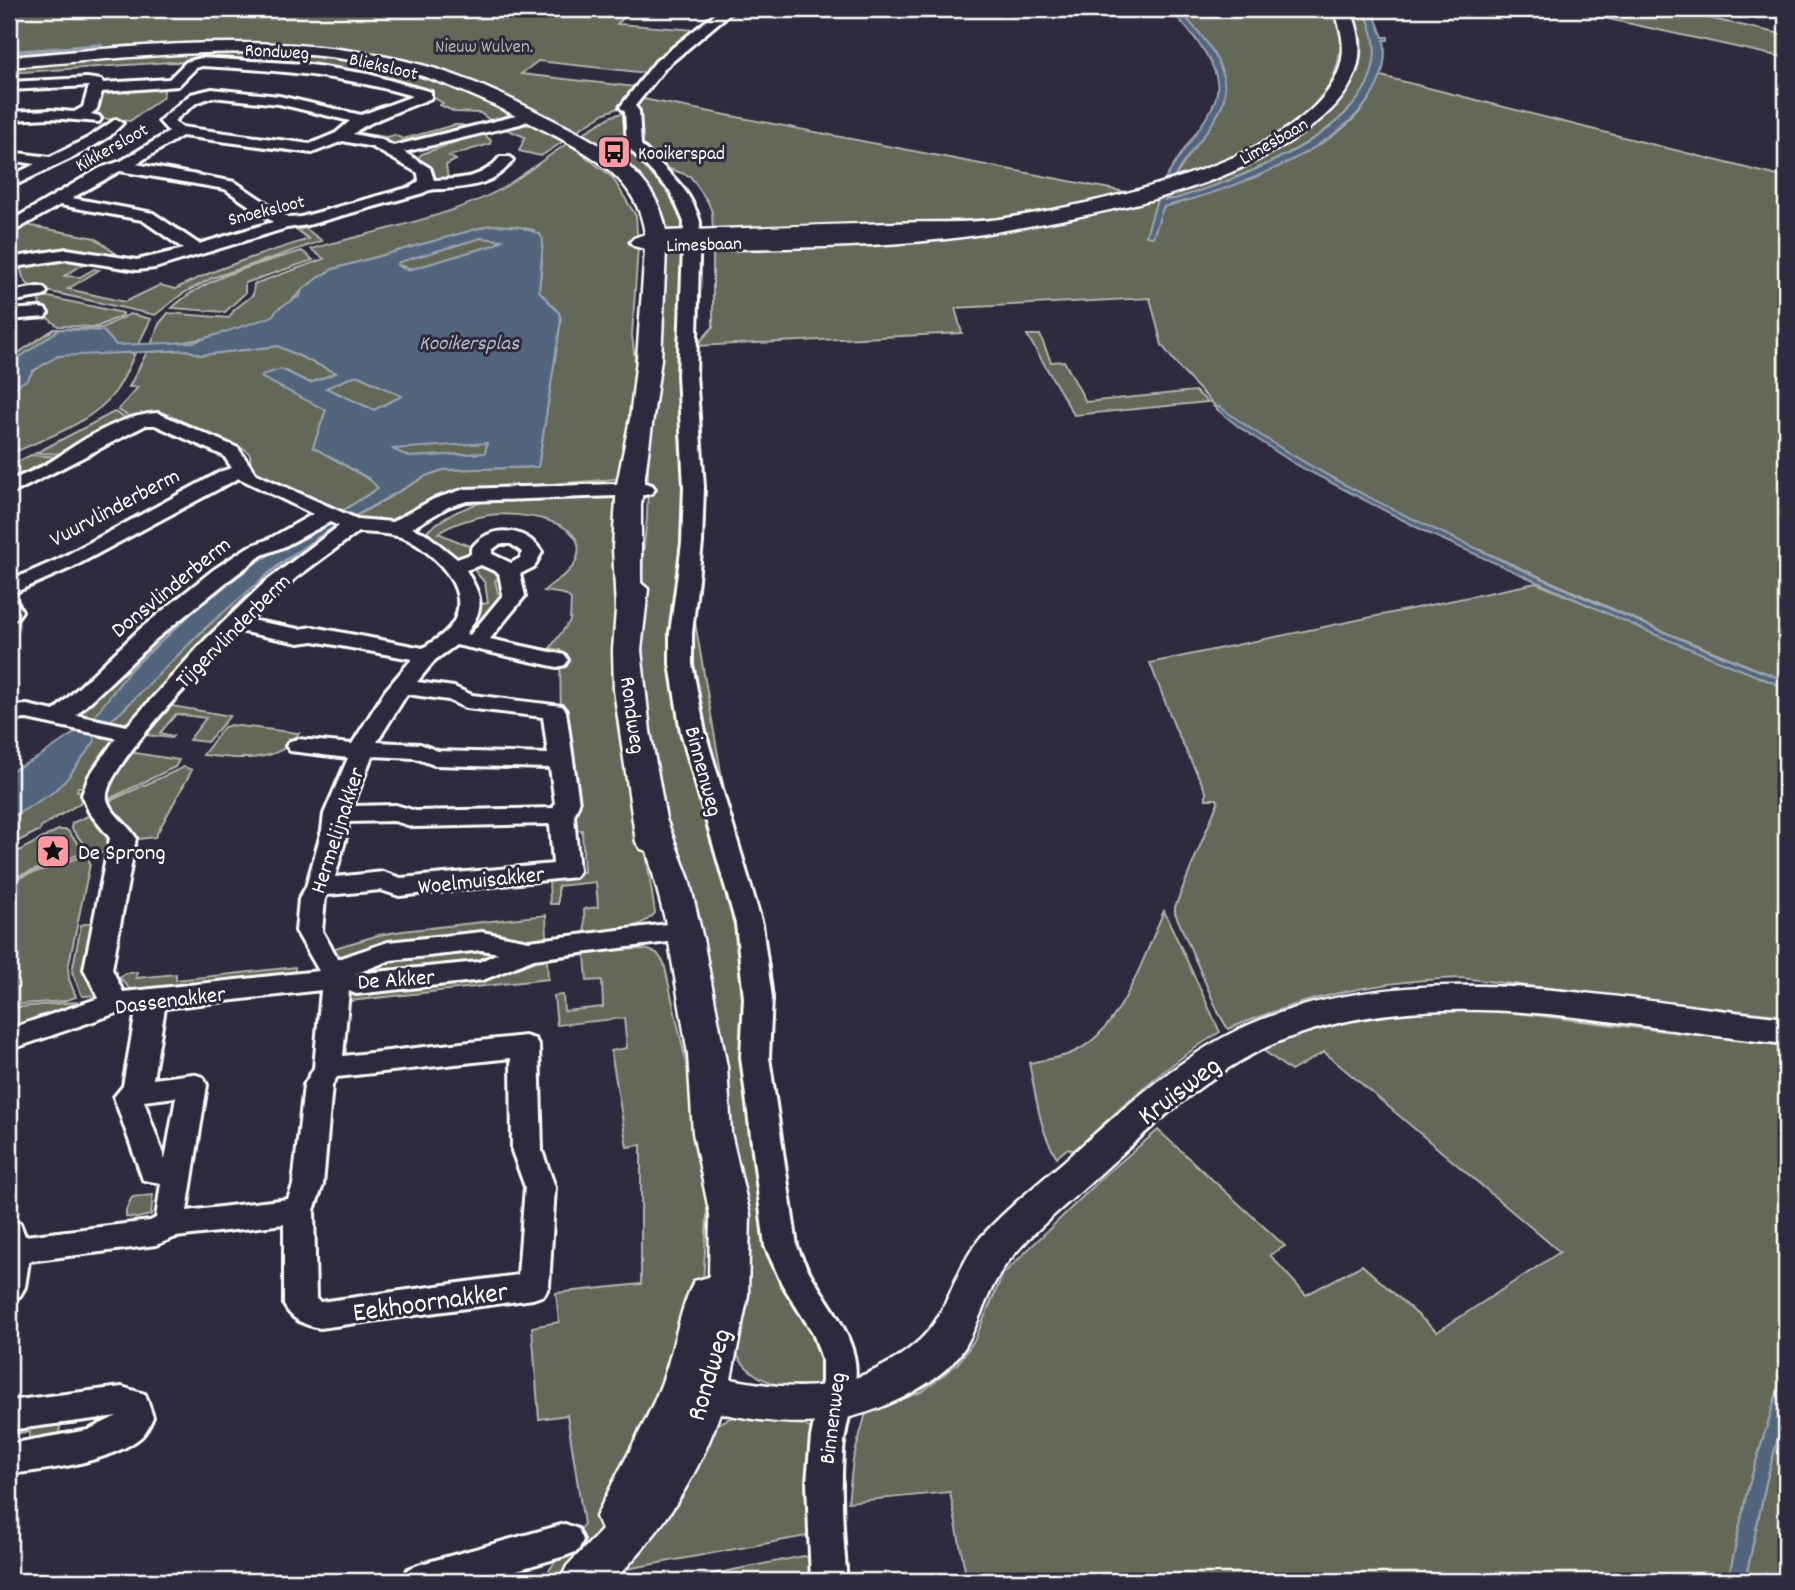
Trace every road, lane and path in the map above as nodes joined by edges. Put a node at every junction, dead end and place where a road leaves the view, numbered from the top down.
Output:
1 (729, 9) edge
2 (1342, 9) edge
3 (9, 61) edge
4 (9, 86) edge
5 (96, 88) junction
6 (9, 116) edge
7 (78, 117) junction
8 (528, 117) junction
9 (360, 120) junction
10 (179, 132) junction
11 (341, 136) junction
12 (398, 155) junction
13 (9, 156) edge
14 (505, 160) dead end
15 (50, 162) junction
16 (118, 166) junction
17 (9, 183) edge
18 (426, 185) junction
19 (60, 200) junction
20 (286, 223) junction
21 (9, 229) edge
22 (703, 240) junction
23 (651, 241) junction
24 (195, 250) junction
25 (11, 260) edge
26 (38, 292) dead end
27 (9, 297) edge
28 (39, 313) dead end
29 (9, 315) edge
30 (243, 471) junction
31 (9, 489) edge
32 (638, 490) junction
33 (341, 519) junction
34 (404, 532) junction
35 (482, 558) junction
36 (454, 567) junction
37 (509, 570) junction
38 (9, 589) edge
39 (9, 607) edge
40 (9, 613) edge
41 (234, 623) junction
42 (452, 638) junction
43 (476, 642) junction
44 (427, 655) junction
45 (557, 660) dead end
46 (401, 686) junction
47 (9, 713) edge
48 (69, 721) junction
49 (120, 737) junction
50 (298, 746) dead end
51 (360, 750) junction
52 (561, 759) junction
53 (336, 814) junction
54 (562, 816) junction
55 (319, 887) junction
56 (675, 933) junction
57 (336, 978) junction
58 (152, 1000) junction
59 (115, 1003) junction
60 (1786, 1031) edge
61 (9, 1040) edge
62 (328, 1068) junction
63 (137, 1091) junction
64 (178, 1170) junction
65 (299, 1210) junction
66 (170, 1225) junction
67 (11, 1241) edge
68 (9, 1287) edge
69 (694, 1389) junction
70 (847, 1401) junction
71 (9, 1415) edge
72 (9, 1459) edge
73 (583, 1560) edge
74 (421, 1581) edge
75 (829, 1581) edge

1 - 22 street, Binnenweg
2 - 22 main road, Limesbaan
3 - 8 main road, Rondweg
4 - 5 street
5 - 7 street
5 - 9 street, Blieksloot
6 - 7 street
7 - 15 street
8 - 12 street
8 - 23 main road, Rondweg
9 - 10 street, Kikkersloot
9 - 11 street, Blieksloot
10 - 11 street
10 - 16 street, Kikkersloot
11 - 12 street
12 - 18 street
13 - 15 street
14 - 18 street, Snoeksloot
15 - 17 street
16 - 19 street, Kikkersloot
16 - 20 street
18 - 20 street, Snoeksloot
19 - 21 street, Kikkersloot
19 - 24 street
20 - 24 street, Snoeksloot
22 - 23 main road, Limesbaan
22 - 70 street, Binnenweg
23 - 32 main road, Rondweg
24 - 25 street, Snoeksloot
26 - 27 street
28 - 29 street
30 - 31 street
30 - 33 street
30 - 38 street, Vuurvlinderberm
32 - 34 street
32 - 56 main road, Rondweg
33 - 34 street
33 - 41 street, Tijgervlinderberm
33 - 48 street, Donsvlinderberm
34 - 36 street
35 - 36 street
35 - 37 street
35 - 37 street
36 - 42 street
37 - 43 street
39 - 40 street
41 - 44 street
41 - 49 street, Tijgervlinderberm
42 - 43 street
42 - 44 street, Hermelijnakker
43 - 45 street
44 - 46 street, Hermelijnakker
46 - 51 street, Hermelijnakker
46 - 52 street, Woelmuisakker
47 - 48 street
48 - 49 street
49 - 59 street, Tijgervlinderberm
50 - 51 street
51 - 52 street
51 - 53 street, Hermelijnakker
52 - 54 street, Woelmuisakker
53 - 54 street
53 - 55 street, Hermelijnakker
54 - 55 street, Woelmuisakker
55 - 57 street, Hermelijnakker
56 - 57 street, De Akker
56 - 69 main road, Rondweg
57 - 58 street, Dassenakker
57 - 62 street, Eekhoornakker
58 - 59 street, Dassenakker
58 - 63 street
59 - 61 street, Dassenakker
60 - 70 main road, Kruisweg
62 - 65 street, Eekhoornakker
62 - 65 street, Eekhoornakker
63 - 64 street
63 - 64 street
64 - 66 street
65 - 66 street
66 - 67 street
67 - 68 street
69 - 70 main road, Kruisweg
69 - 73 main road, Rondweg
70 - 75 street, Binnenweg
71 - 72 street
73 - 74 street

